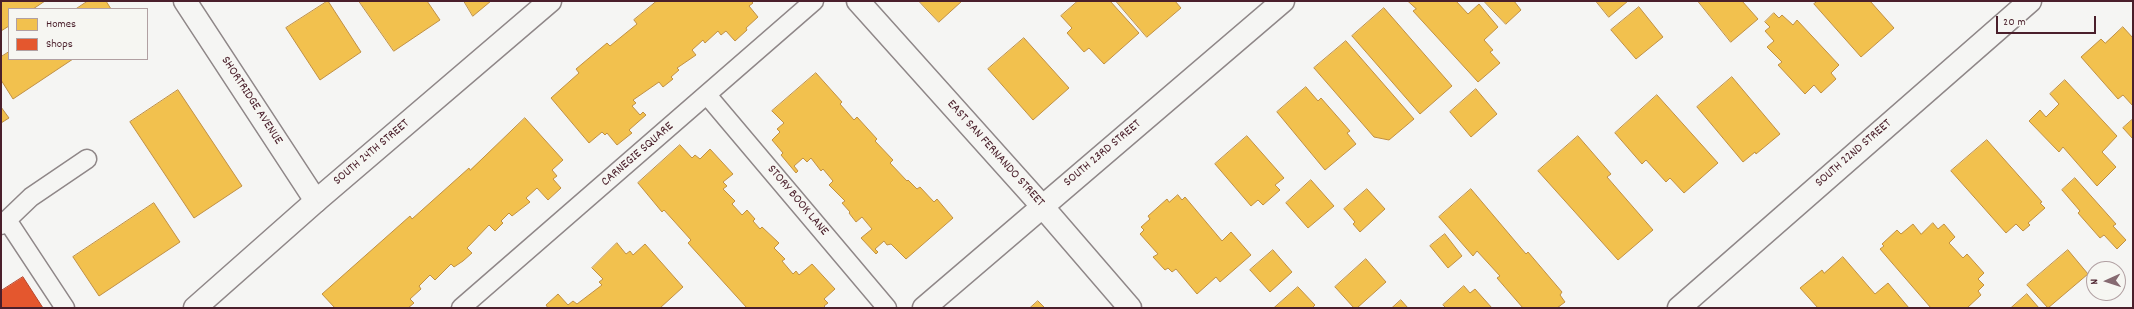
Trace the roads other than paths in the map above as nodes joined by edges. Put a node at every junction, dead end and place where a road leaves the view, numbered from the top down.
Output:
1 (185, 1) edge
2 (550, 1) edge
3 (814, 1) edge
4 (858, 1) edge
5 (1283, 1) edge
6 (2030, 1) edge
7 (707, 95) junction
8 (87, 159) dead end
9 (316, 201) junction
10 (1042, 206) junction
11 (4, 222) edge
12 (65, 308) edge
13 (195, 308) edge
14 (461, 308) edge
15 (888, 308) edge
16 (924, 308) edge
17 (1130, 308) edge
18 (1679, 308) edge

1 - 9 street, SHORTRIDGE AVENUE
2 - 9 street, SOUTH 24TH STREET
3 - 7 lane, CARNEGIE SQUARE
4 - 10 street, EAST SAN FERNANDO STREET
5 - 10 street, SOUTH 23RD STREET
6 - 18 street, SOUTH 22ND STREET
7 - 14 lane, CARNEGIE SQUARE
7 - 15 lane, STORY BOOK LANE
8 - 11 lane
9 - 13 street, SOUTH 24TH STREET
10 - 16 street, SOUTH 23RD STREET
10 - 17 street, EAST SAN FERNANDO STREET
11 - 12 lane

